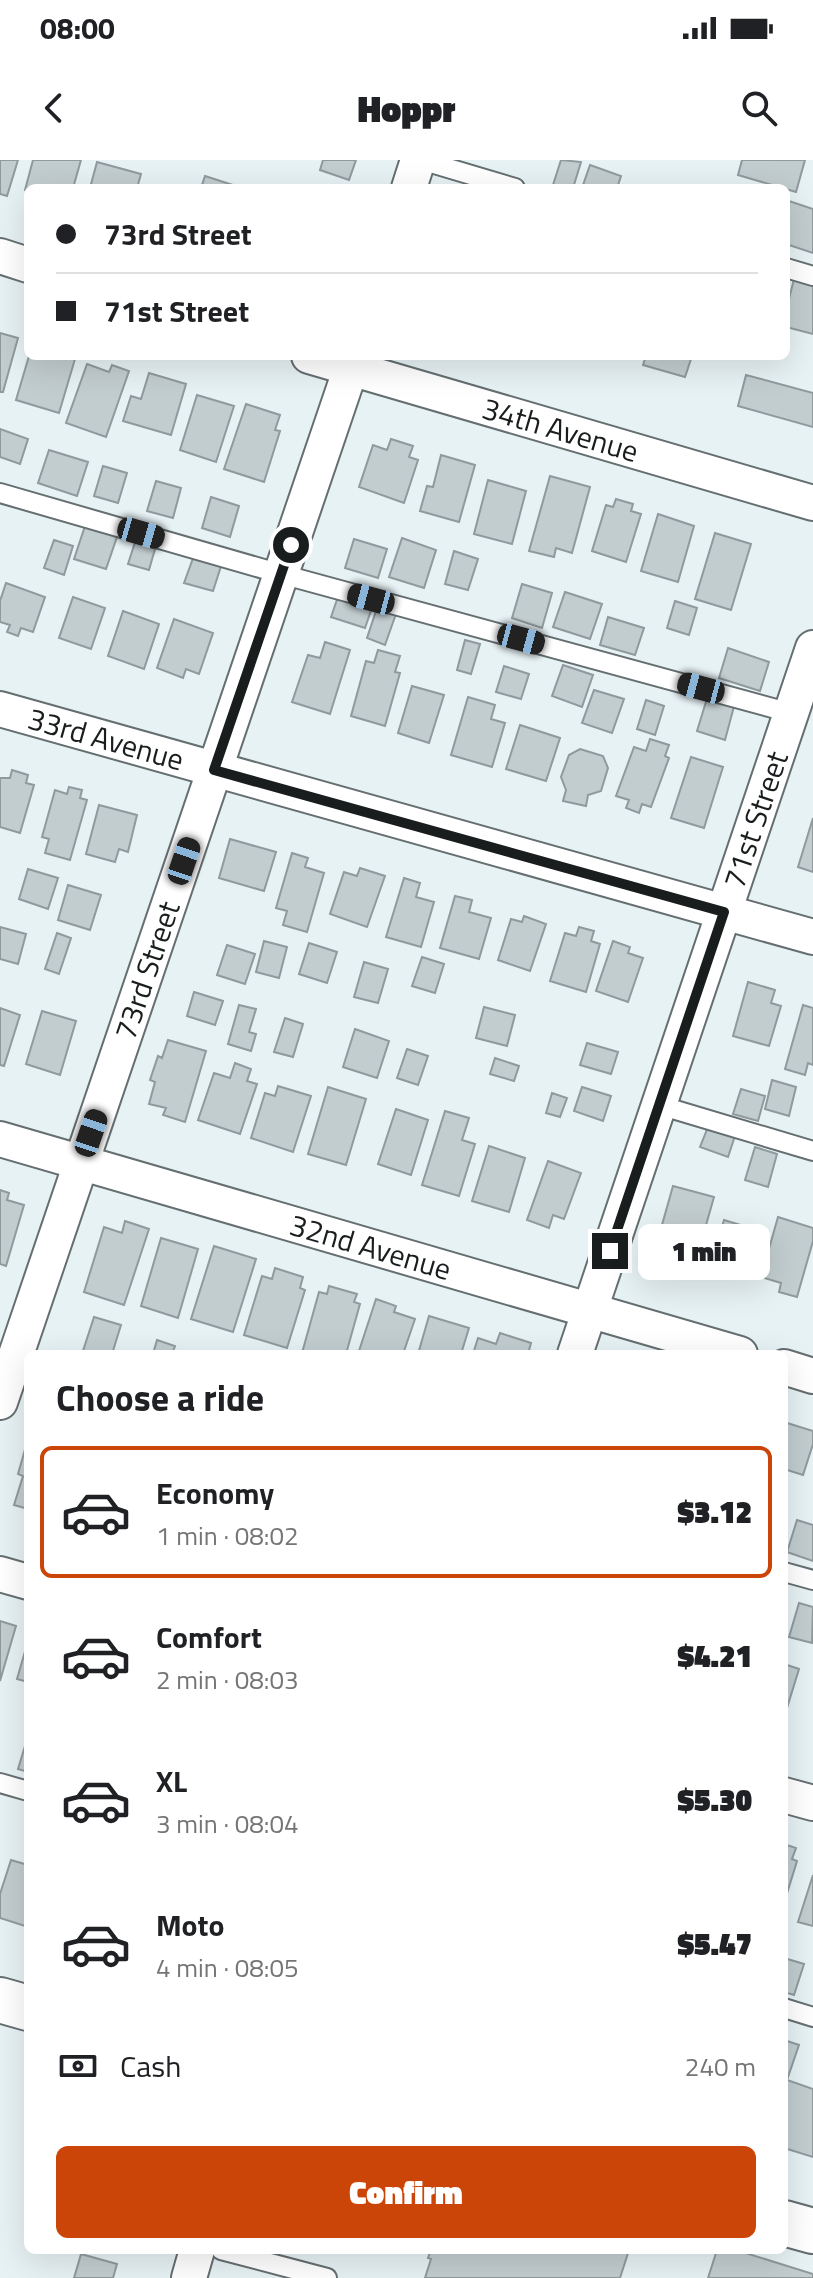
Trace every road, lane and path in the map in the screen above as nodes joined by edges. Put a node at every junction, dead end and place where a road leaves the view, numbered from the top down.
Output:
1 (420, 160) edge
2 (411, 184) edge
3 (501, 184) edge
4 (0, 256) edge
5 (24, 264) edge
6 (790, 269) edge
7 (813, 276) edge
8 (353, 363) edge
9 (0, 493) edge
10 (813, 503) edge
11 (281, 574) junction
12 (813, 648) edge
13 (0, 709) edge
14 (791, 713) junction
15 (214, 770) junction
16 (724, 912) junction
17 (813, 937) edge
18 (659, 1105) junction
19 (0, 1139) edge
20 (813, 1151) edge
21 (81, 1163) junction
22 (590, 1310) junction
23 (576, 1350) edge
24 (726, 1350) edge
25 (22, 1354) edge
26 (788, 1368) edge
27 (813, 1376) edge
28 (0, 1402) edge
29 (788, 1573) edge
30 (0, 1574) edge
31 (813, 1580) edge
32 (24, 1581) edge
33 (0, 1783) edge
34 (24, 1790) edge
35 (788, 1796) edge
36 (813, 1803) edge
37 (0, 2000) edge
38 (24, 2007) edge
39 (788, 2009) edge
40 (813, 2017) edge
41 (788, 2224) edge
42 (813, 2231) edge
43 (196, 2254) edge
44 (236, 2254) edge
45 (189, 2278) edge
46 (327, 2278) edge

1 - 2 street
1 - 3 lane
4 - 5 street
6 - 7 lane
8 - 10 street, 34th Avenue
8 - 11 street, 73rd Street
9 - 11 lane
11 - 14 lane
11 - 15 street, 73rd Street
12 - 14 street, 71st Street
13 - 15 street, 33rd Avenue
14 - 16 street, 71st Street
15 - 16 street, 33rd Avenue
15 - 21 street, 73rd Street
16 - 17 street, 33rd Avenue
16 - 18 street, 71st Street
18 - 20 lane
18 - 22 street, 71st Street
19 - 21 street, 32nd Avenue
21 - 22 street, 32nd Avenue
21 - 25 street, 73rd Street
22 - 23 street, 71st Street
22 - 24 street, 32nd Avenue
25 - 28 street, 73rd Street
26 - 27 street
29 - 31 lane
30 - 32 street
33 - 34 lane
35 - 36 street
37 - 38 street
39 - 40 lane
41 - 42 street
43 - 45 street
44 - 46 lane

